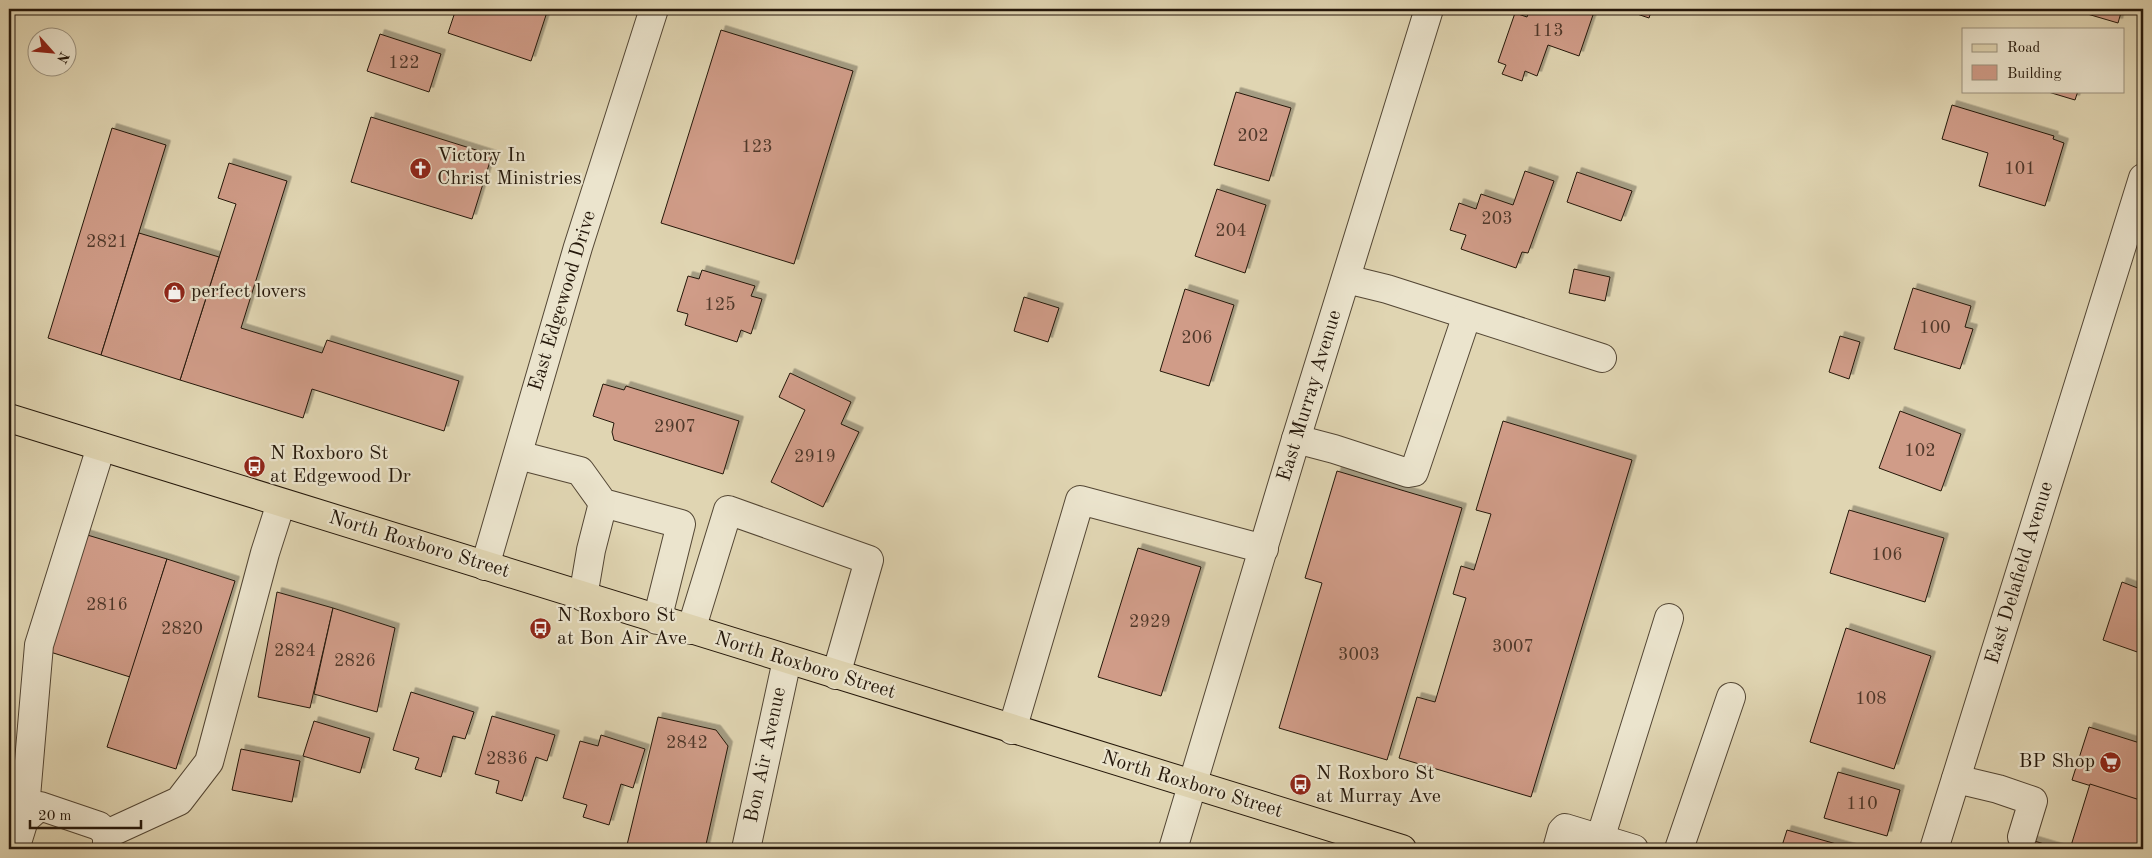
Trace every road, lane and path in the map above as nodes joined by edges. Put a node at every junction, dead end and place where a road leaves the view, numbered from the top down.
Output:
1 (654, 9) edge
2 (1429, 9) edge
3 (2143, 178) edge
4 (1346, 279) junction
5 (1467, 315) junction
6 (1602, 358) dead end
7 (9, 418) edge
8 (1296, 439) junction
9 (102, 446) junction
10 (518, 456) junction
11 (281, 502) junction
12 (603, 503) junction
13 (1264, 549) junction
14 (485, 566) junction
15 (583, 596) junction
16 (1669, 618) dead end
17 (658, 620) junction
18 (691, 630) junction
19 (787, 660) junction
20 (836, 675) junction
21 (1731, 697) dead end
22 (1012, 730) junction
23 (1956, 779) junction
24 (1194, 785) junction
25 (24, 820) junction
26 (2022, 837) dead end
27 (1600, 839) junction
28 (107, 842) edge
29 (1366, 844) edge
30 (15, 849) edge
31 (746, 849) edge
32 (1173, 849) edge
33 (1402, 849) edge
34 (1557, 849) edge
35 (1634, 849) edge
36 (1679, 849) edge
37 (1934, 849) edge

1 - 10 street, East Edgewood Drive
2 - 4 street, East Murray Avenue
3 - 23 street, East Delafield Avenue
4 - 5 street
4 - 8 street, East Murray Avenue
5 - 6 street
5 - 8 street
7 - 9 main road, North Roxboro Street
8 - 13 street, East Murray Avenue
9 - 11 main road, North Roxboro Street
9 - 25 street
10 - 12 street
10 - 14 street, East Edgewood Drive
11 - 14 main road, North Roxboro Street
11 - 28 street
12 - 15 street
12 - 17 street
13 - 22 street
13 - 24 street, East Murray Avenue
14 - 15 main road, North Roxboro Street
15 - 17 main road, North Roxboro Street
16 - 27 street
17 - 18 main road, North Roxboro Street
18 - 19 main road, North Roxboro Street
18 - 20 street
19 - 20 main road, North Roxboro Street
19 - 31 street, Bon Air Avenue
20 - 22 main road, North Roxboro Street
21 - 36 street
22 - 24 main road, North Roxboro Street
23 - 26 street
23 - 37 street, East Delafield Avenue
24 - 29 main road, North Roxboro Street
24 - 32 street, East Murray Avenue
25 - 28 street
25 - 30 street
27 - 34 street
27 - 35 street
29 - 33 main road, North Roxboro Street

